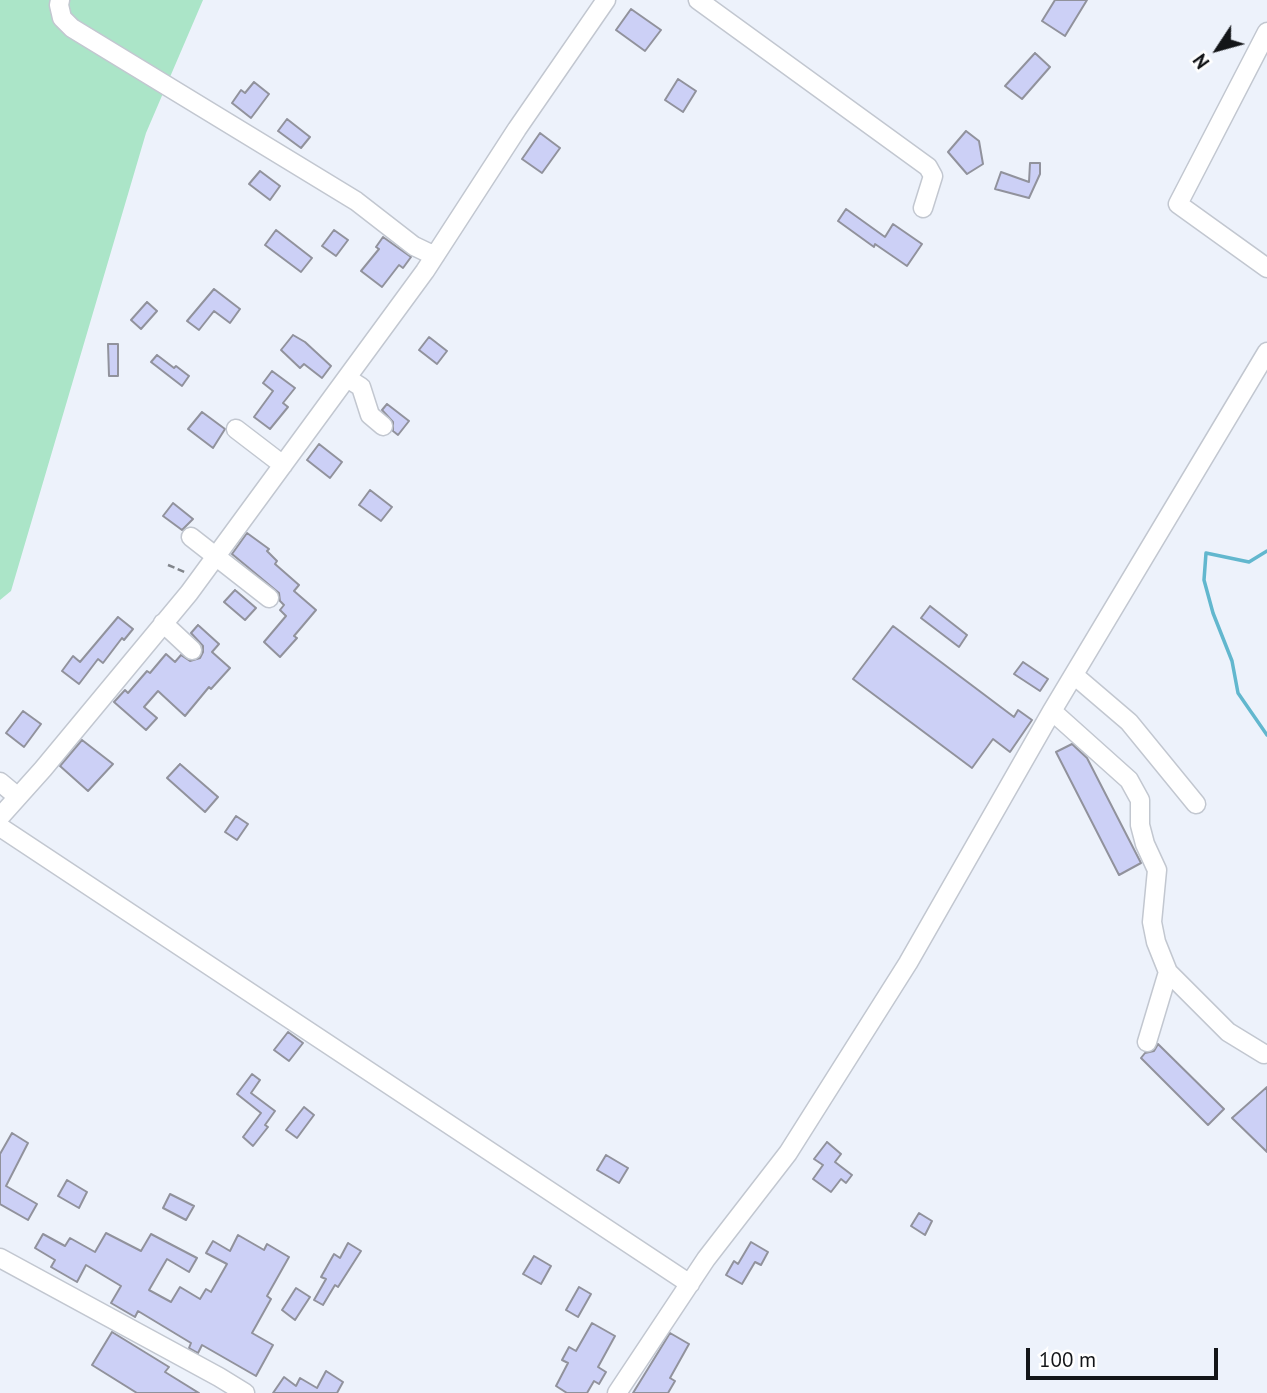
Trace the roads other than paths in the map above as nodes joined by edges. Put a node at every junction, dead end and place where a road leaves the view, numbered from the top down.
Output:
1 (60, 0) edge
2 (607, 0) edge
3 (698, 0) edge
4 (1267, 32) edge
5 (923, 208) dead end
6 (435, 256) junction
7 (1267, 268) edge
8 (1267, 352) edge
9 (347, 378) junction
10 (383, 426) dead end
11 (236, 429) dead end
12 (283, 465) junction
13 (191, 537) dead end
14 (215, 557) junction
15 (270, 598) dead end
16 (163, 624) junction
17 (192, 650) dead end
18 (1074, 674) junction
19 (1052, 711) junction
20 (0, 782) edge
21 (18, 797) junction
22 (1196, 804) dead end
23 (0, 817) edge
24 (0, 827) edge
25 (1168, 972) junction
26 (1147, 1042) dead end
27 (1264, 1054) dead end
28 (0, 1258) edge
29 (690, 1284) junction
30 (245, 1393) edge
31 (617, 1393) edge

1 - 6 street
2 - 6 street
3 - 5 street
4 - 7 street
6 - 9 street
8 - 18 street
9 - 10 street
9 - 12 street
11 - 12 street
12 - 14 street
13 - 14 street
14 - 15 street
14 - 16 street
16 - 17 street
16 - 21 street
18 - 19 street
18 - 22 street
19 - 25 street
19 - 29 street
20 - 21 street
21 - 23 street
24 - 29 street
25 - 26 street
25 - 27 street
28 - 30 street
29 - 31 street

